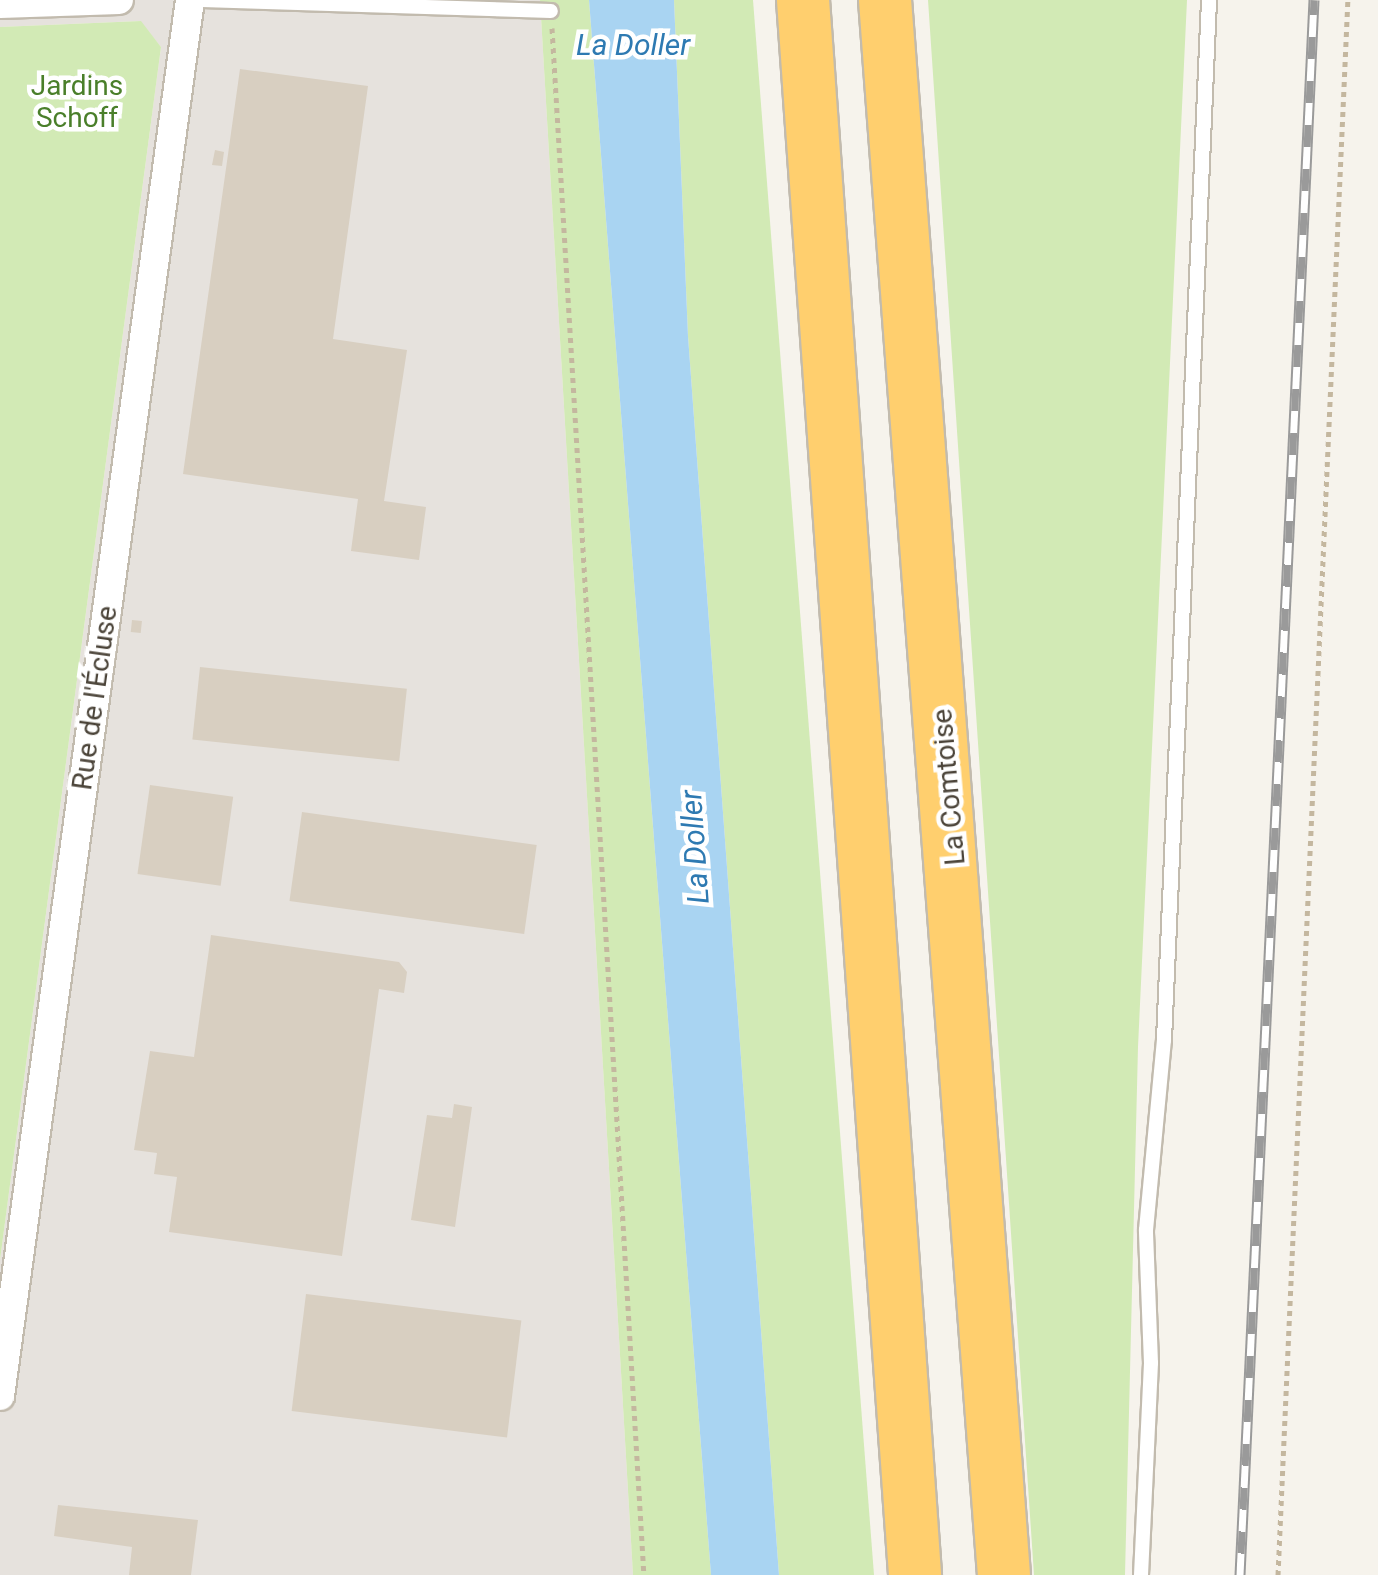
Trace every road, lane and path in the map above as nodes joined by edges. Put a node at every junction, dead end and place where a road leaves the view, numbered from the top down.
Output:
1 (119, 0) edge
2 (190, 0) edge
3 (202, 0) edge
4 (802, 0) edge
5 (885, 0) edge
6 (1209, 0) edge
7 (1348, 0) edge
8 (0, 4) edge
9 (551, 11) joint
10 (0, 1396) edge
11 (644, 1575) edge
12 (915, 1575) edge
13 (1004, 1575) edge
14 (1141, 1575) edge
15 (1278, 1575) edge

1 - 8 street
2 - 10 street, Rue de l'Écluse
3 - 9 lane
4 - 12 highway
5 - 13 highway, La Comtoise
6 - 14 lane
7 - 15 path
9 - 11 path

